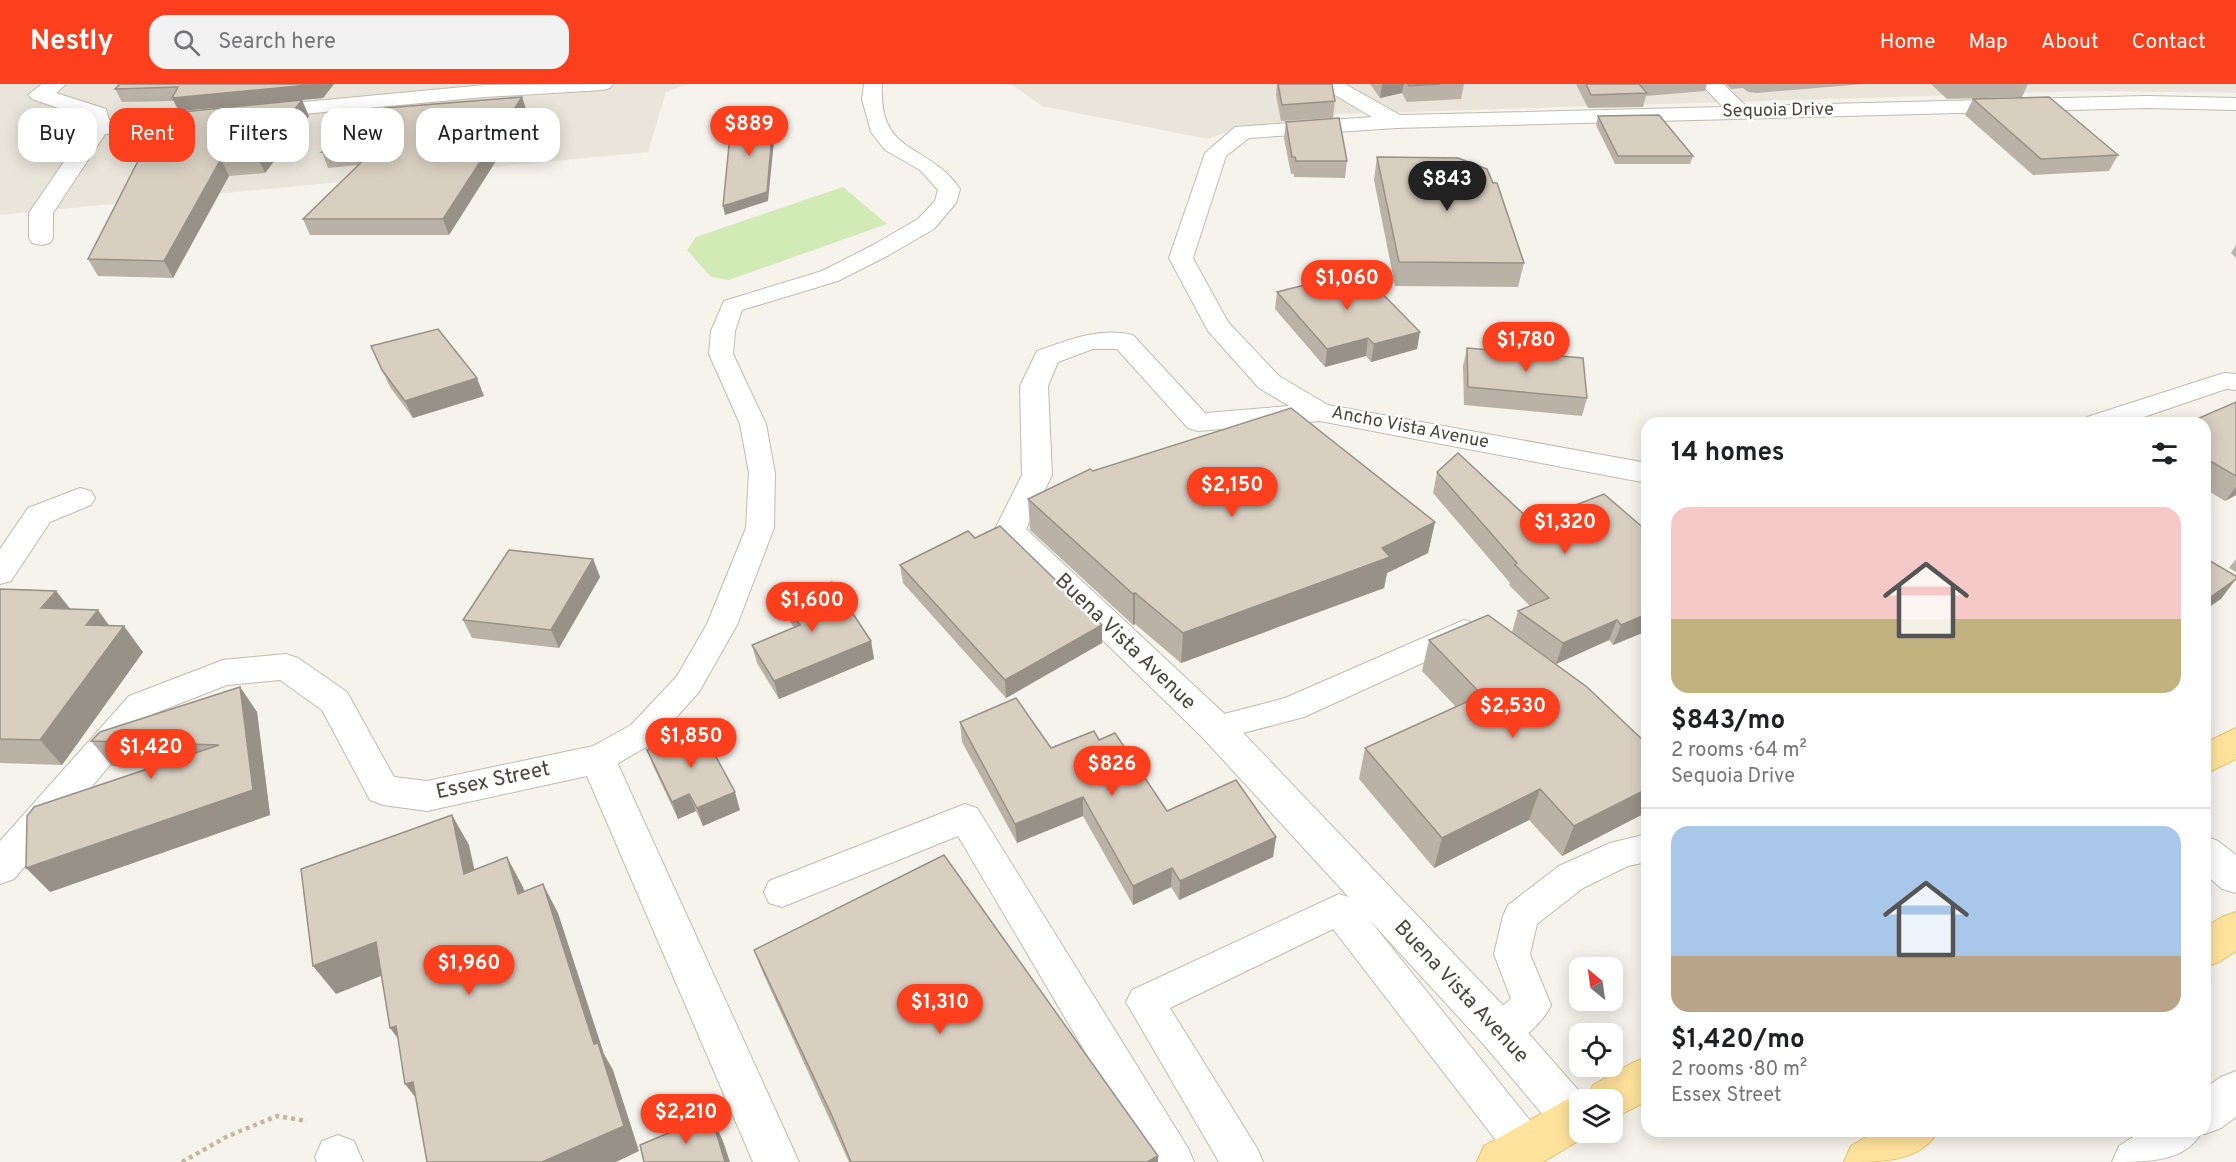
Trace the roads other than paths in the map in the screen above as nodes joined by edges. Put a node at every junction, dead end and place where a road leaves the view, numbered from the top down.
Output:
1 (56, 84) edge
2 (461, 84) edge
3 (603, 84) edge
4 (873, 84) edge
5 (1330, 84) edge
6 (1711, 84) edge
7 (2118, 84) edge
8 (485, 90) junction
9 (2147, 102) junction
10 (2236, 104) edge
11 (308, 108) edge
12 (1740, 112) junction
13 (207, 118) edge
14 (1396, 123) junction
15 (98, 128) junction
16 (41, 238) dead end
17 (2236, 382) edge
18 (1320, 412) junction
19 (2115, 417) edge
20 (1641, 471) edge
21 (80, 498) dead end
22 (0, 573) edge
23 (1495, 639) edge
24 (1216, 728) junction
25 (2236, 742) edge
26 (2211, 757) edge
27 (598, 759) junction
28 (1641, 849) edge
29 (2211, 857) edge
30 (4, 858) edge
31 (2236, 877) edge
32 (782, 892) dead end
33 (2236, 929) edge
34 (2211, 945) edge
35 (1500, 1032) junction
36 (1641, 1080) edge
37 (1623, 1091) edge
38 (2236, 1092) edge
39 (1569, 1094) edge
40 (2211, 1109) edge
41 (1569, 1122) edge
42 (1907, 1137) edge
43 (2171, 1137) edge
44 (1513, 1155) edge
45 (776, 1162) edge
46 (1173, 1162) edge
47 (1242, 1162) edge
48 (1868, 1162) edge
49 (2135, 1162) edge

1 - 15 street
2 - 8 street
3 - 8 street
4 - 27 lane
5 - 14 street
6 - 12 street
7 - 9 street
8 - 11 street
9 - 10 street, Sequoia Drive
9 - 12 street, Sequoia Drive
12 - 14 street, Sequoia Drive
13 - 15 street
14 - 18 street, Ancho Vista Avenue
15 - 16 street
17 - 19 street
18 - 20 street, Ancho Vista Avenue
18 - 24 street, Buena Vista Avenue
21 - 22 street
23 - 24 lane
24 - 35 street, Buena Vista Avenue
25 - 26 main road
27 - 30 street, Essex Street
27 - 45 street
28 - 35 lane
29 - 31 street
32 - 46 lane
33 - 34 main road
35 - 39 street, Buena Vista Avenue
36 - 37 main road
38 - 40 street
41 - 44 main road
42 - 48 main road
43 - 49 street
44 - 47 lane

